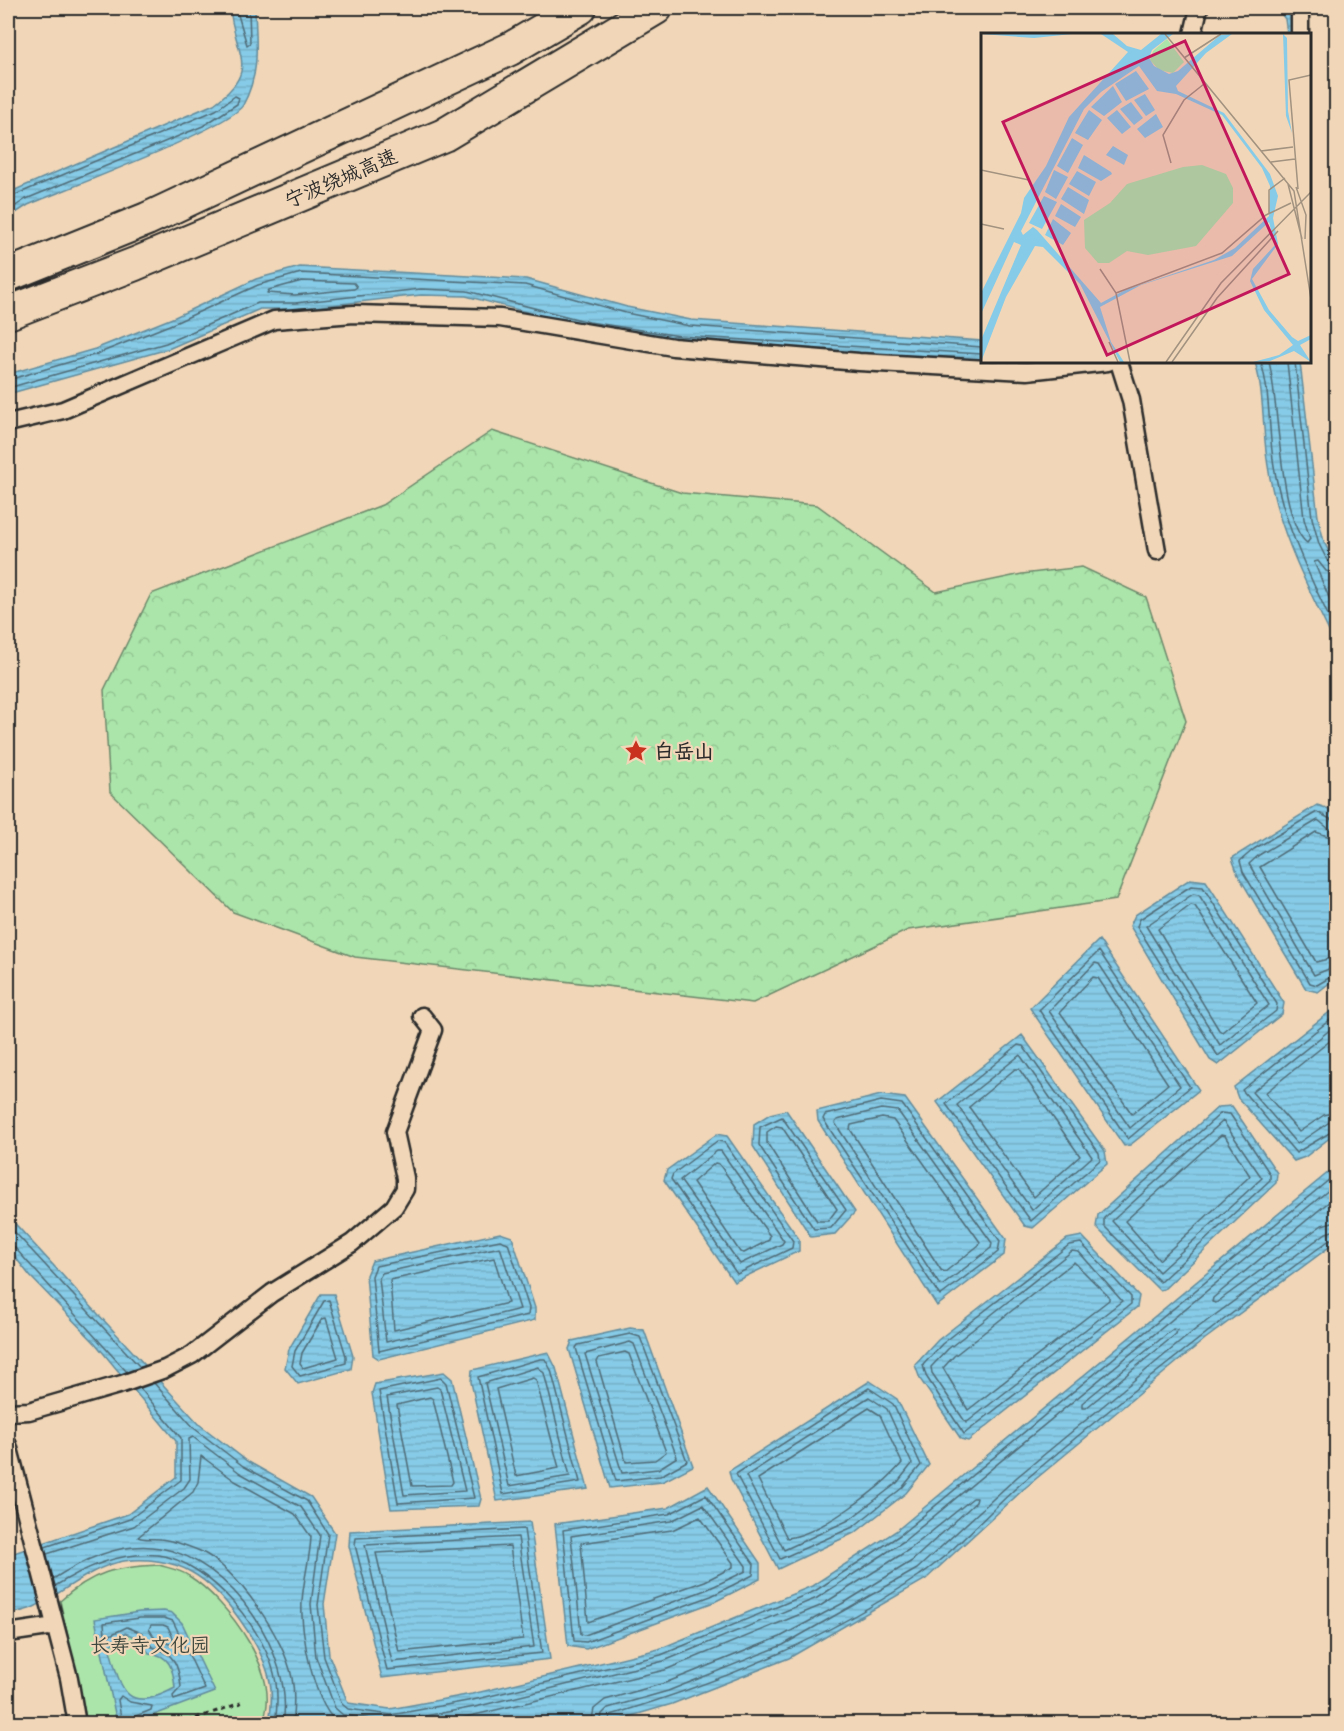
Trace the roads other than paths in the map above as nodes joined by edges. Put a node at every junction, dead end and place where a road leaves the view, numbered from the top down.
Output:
1 (580, 8) edge
2 (656, 8) edge
3 (1199, 8) edge
4 (1300, 8) edge
5 (1193, 33) edge
6 (1300, 33) edge
7 (8, 275) edge
8 (8, 313) edge
9 (1099, 363) edge
10 (1119, 363) edge
11 (8, 423) edge
12 (1157, 551) dead end
13 (422, 1016) dead end
14 (8, 1412) edge
15 (8, 1444) edge
16 (55, 1626) junction
17 (8, 1633) edge
18 (77, 1724) edge

1 - 7 highway
2 - 8 highway, 宁波绕城高速
3 - 5 street
4 - 6 street
9 - 11 street
10 - 12 street
13 - 14 street
15 - 16 street
16 - 17 street
16 - 18 street

